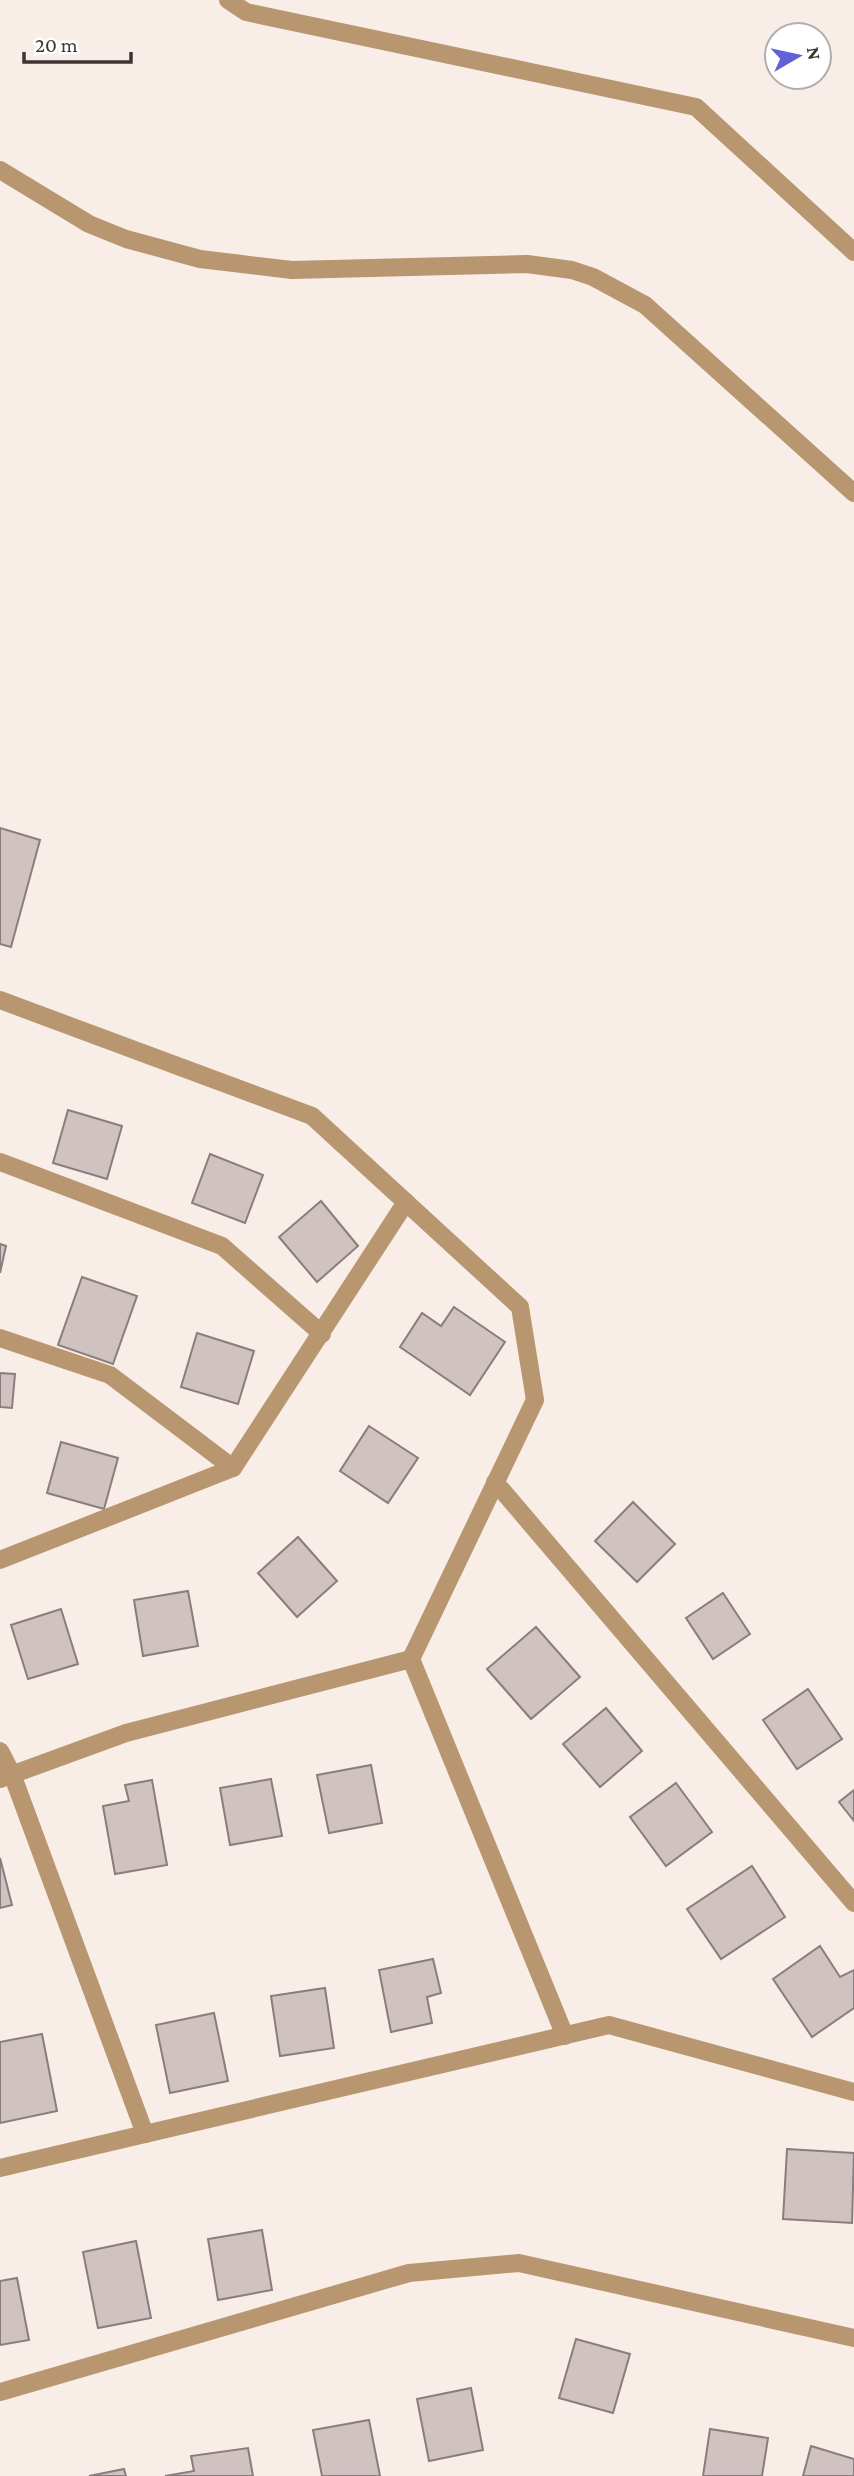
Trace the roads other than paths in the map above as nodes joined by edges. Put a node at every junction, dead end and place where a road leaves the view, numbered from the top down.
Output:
1 (228, 0) edge
2 (0, 170) edge
3 (854, 252) edge
4 (854, 493) edge
5 (0, 1000) edge
6 (0, 1162) edge
7 (406, 1202) junction
8 (322, 1334) junction
9 (0, 1338) edge
10 (233, 1468) junction
11 (495, 1482) junction
12 (0, 1560) edge
13 (411, 1659) junction
14 (0, 1751) edge
15 (6, 1776) edge
16 (854, 1903) edge
17 (565, 2036) junction
18 (854, 2092) edge
19 (145, 2134) junction
20 (0, 2168) edge
21 (854, 2338) edge
22 (0, 2392) edge

1 - 3 street
2 - 4 street
5 - 7 street
6 - 8 street
7 - 8 street
7 - 11 street
8 - 10 street
9 - 10 street
10 - 12 street
11 - 13 street
11 - 16 street
13 - 15 street
13 - 17 street
14 - 15 street
15 - 19 street
17 - 18 street
17 - 19 street
19 - 20 street
21 - 22 street

